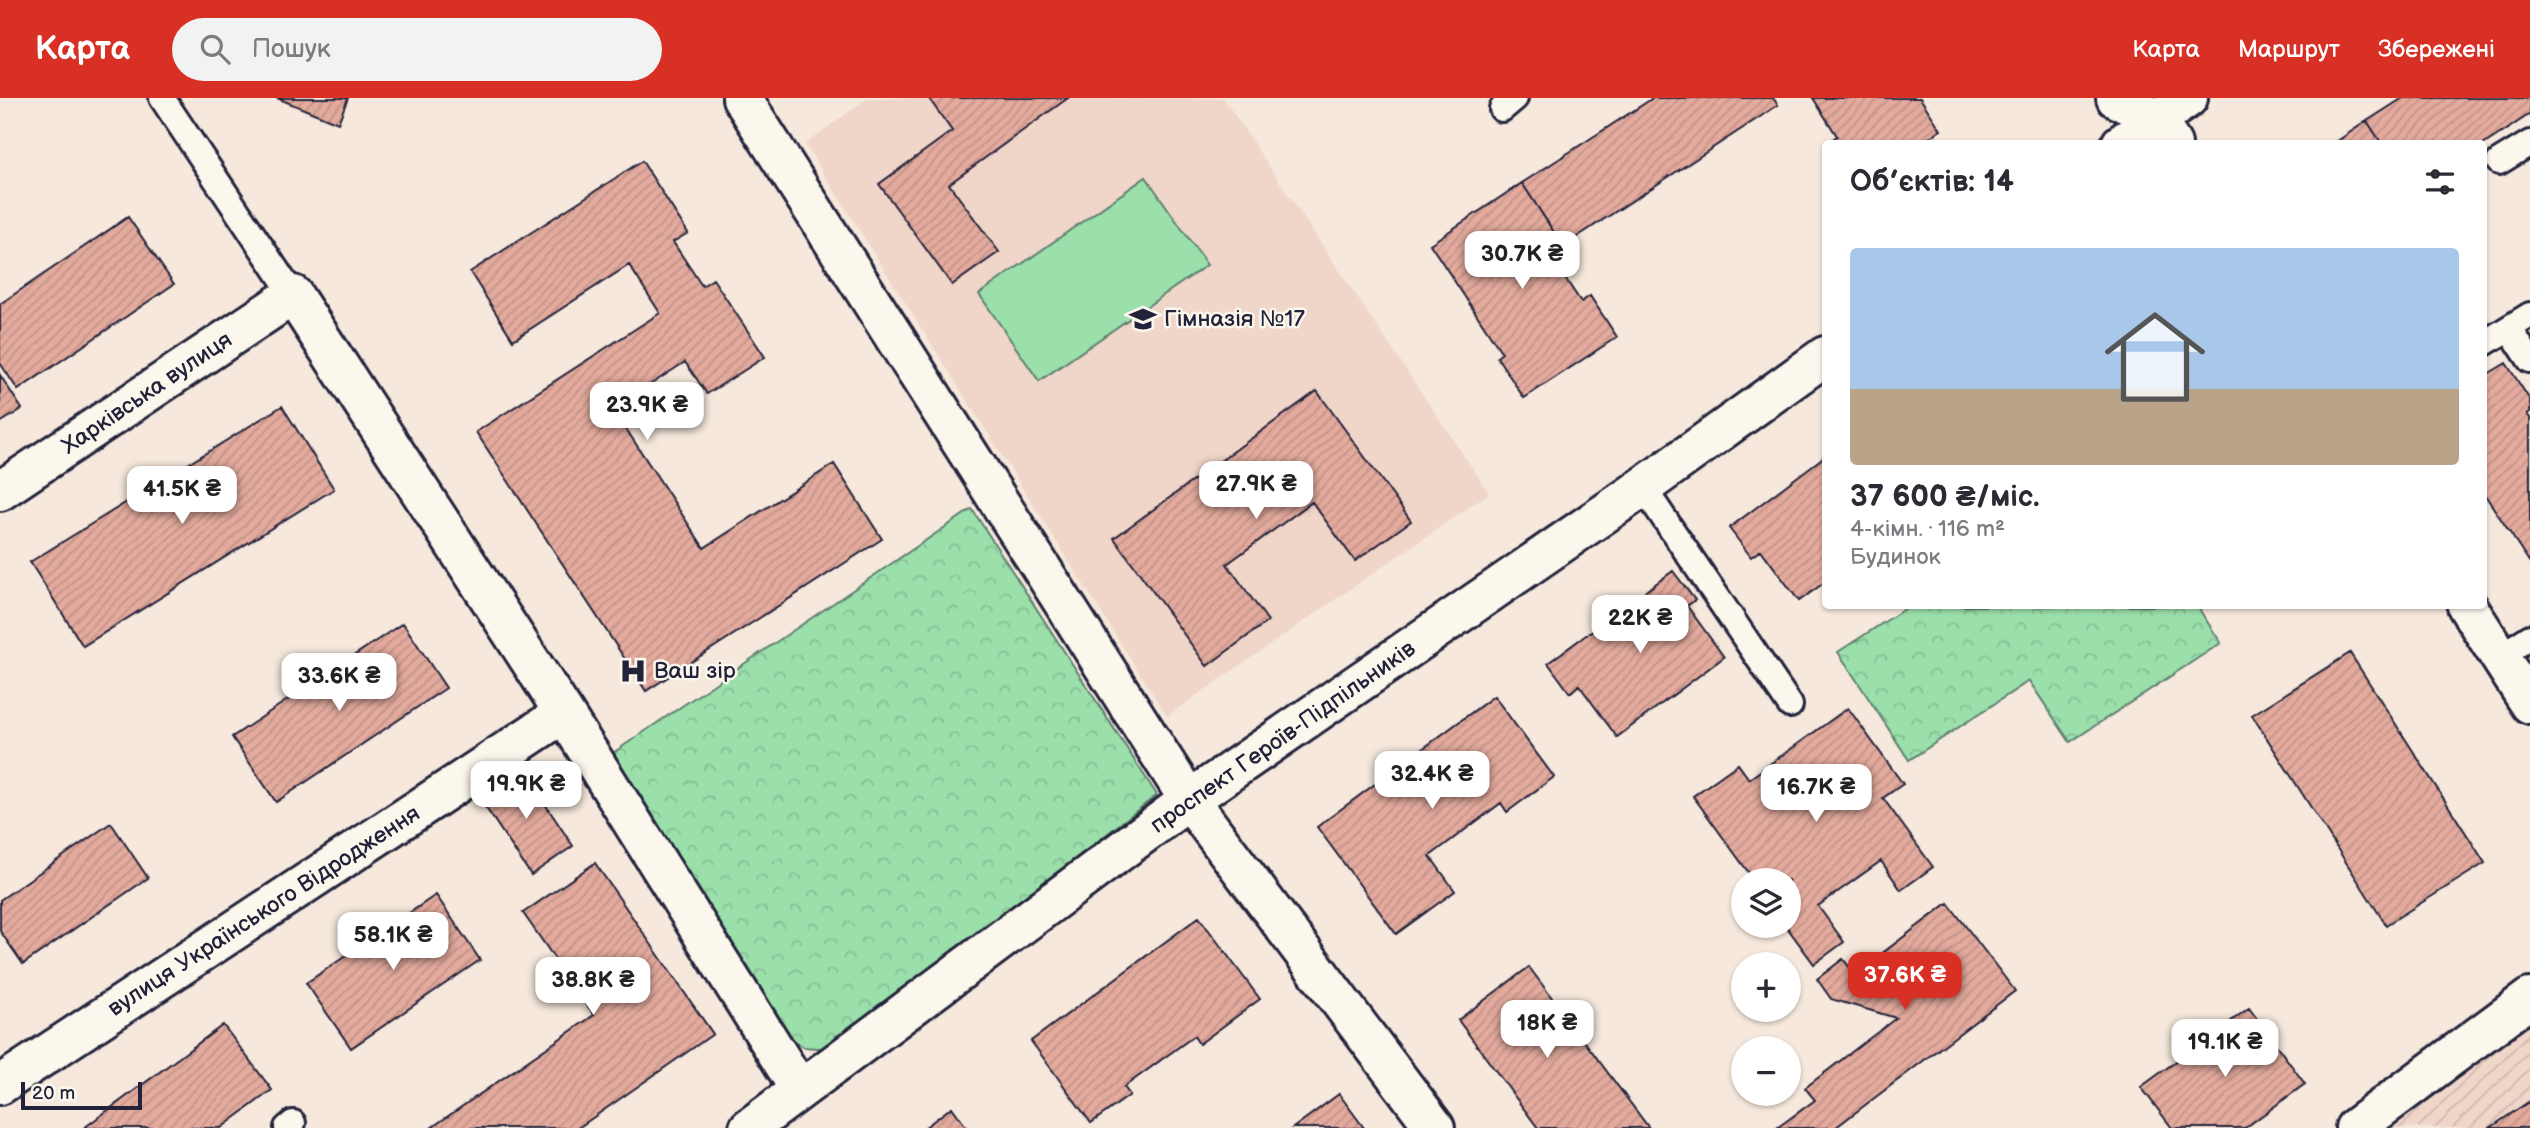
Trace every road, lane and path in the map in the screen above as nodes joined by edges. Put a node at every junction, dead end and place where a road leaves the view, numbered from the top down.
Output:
1 (162, 98) edge
2 (742, 98) edge
3 (2116, 98) edge
4 (2188, 98) edge
5 (2164, 131) edge
6 (2134, 140) edge
7 (2530, 143) edge
8 (2500, 162) dead end
9 (293, 295) junction
10 (2520, 321) edge
11 (2487, 342) edge
12 (1822, 358) edge
13 (2530, 360) edge
14 (1643, 487) junction
15 (0, 491) edge
16 (2471, 609) edge
17 (2515, 647) edge
18 (2530, 704) edge
19 (1790, 705) dead end
20 (564, 713) junction
21 (1189, 800) junction
22 (2530, 998) edge
23 (0, 1085) edge
24 (800, 1090) junction
25 (749, 1128) edge
26 (1435, 1128) edge
27 (2355, 1128) edge

1 - 9 lane
2 - 21 street
3 - 5 street
4 - 5 street
5 - 6 street
7 - 8 lane
9 - 15 street, Харківська вулиця
9 - 20 street
10 - 11 lane
10 - 13 lane
12 - 14 street, проспект Героїв-Підпільників
14 - 19 lane
14 - 21 street, проспект Героїв-Підпільників
16 - 17 street
17 - 18 street
20 - 23 street, вулиця Українського Відродження
20 - 24 street
21 - 24 street, проспект Героїв-Підпільників
21 - 26 street
22 - 27 street
24 - 25 street, проспект Героїв-Підпільників

